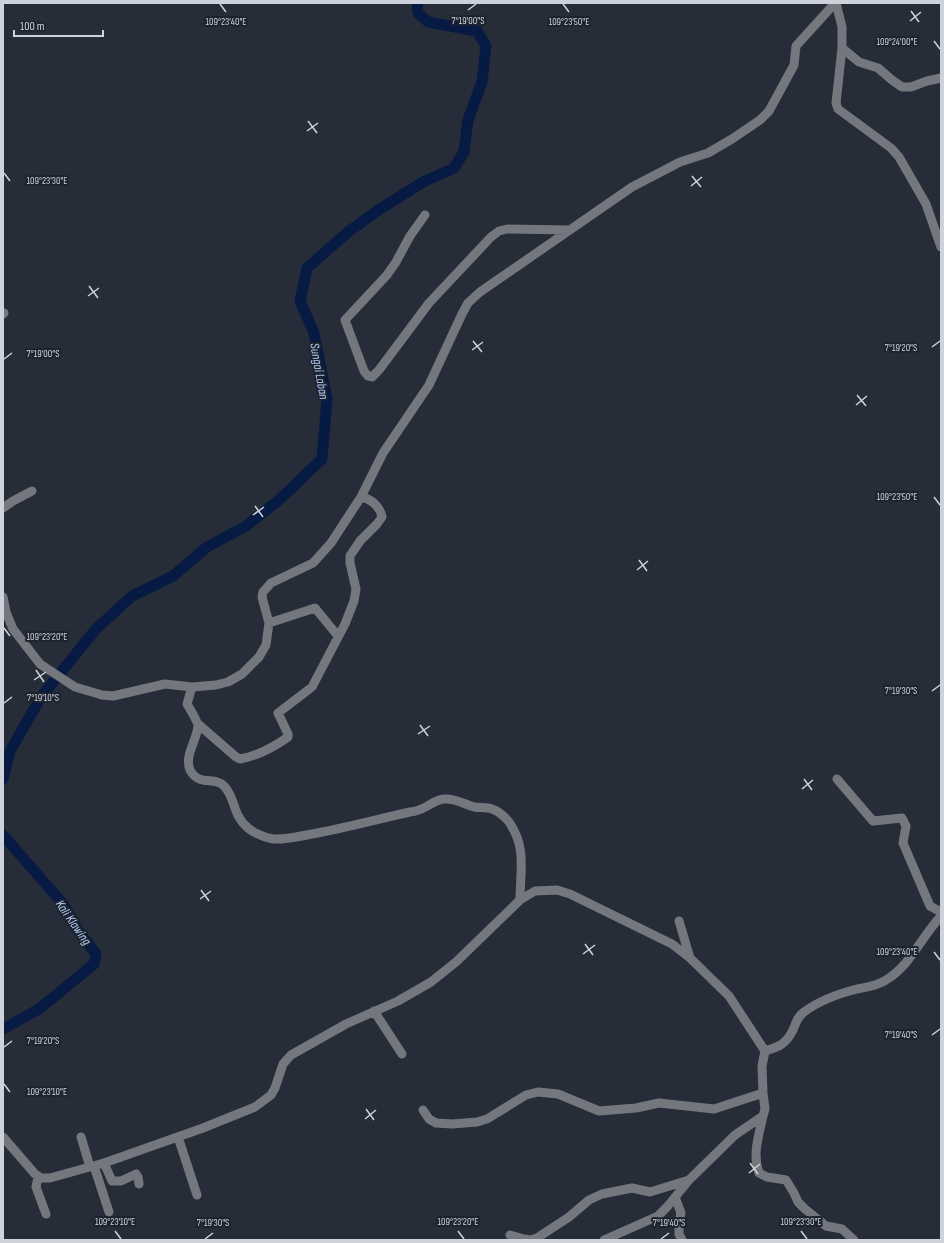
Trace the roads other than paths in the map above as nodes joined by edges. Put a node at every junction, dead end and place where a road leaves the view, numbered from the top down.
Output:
1 (835, 3) edge
2 (842, 48) junction
3 (941, 78) edge
4 (425, 215) dead end
5 (570, 230) junction
6 (941, 247) edge
7 (32, 491) dead end
8 (361, 497) junction
9 (3, 508) edge
10 (3, 597) edge
11 (269, 623) junction
12 (338, 636) junction
13 (192, 688) junction
14 (198, 724) junction
15 (837, 779) dead end
16 (520, 900) junction
17 (941, 912) edge
18 (941, 916) edge
19 (679, 921) dead end
20 (690, 958) junction
21 (374, 1011) junction
22 (765, 1051) junction
23 (402, 1054) dead end
24 (763, 1093) junction
25 (423, 1110) dead end
26 (763, 1116) junction
27 (3, 1137) edge
28 (81, 1137) dead end
29 (178, 1137) junction
30 (104, 1163) junction
31 (92, 1167) junction
32 (38, 1176) junction
33 (689, 1180) junction
34 (139, 1184) dead end
35 (197, 1195) dead end
36 (675, 1197) junction
37 (109, 1212) dead end
38 (46, 1214) dead end
39 (510, 1235) dead end
40 (604, 1240) edge
41 (682, 1240) edge
42 (854, 1240) edge

1 - 2 street
1 - 5 street
2 - 3 street
2 - 6 street
4 - 5 street
5 - 8 street
7 - 9 street
8 - 11 street
8 - 12 street
10 - 13 street
11 - 12 street
11 - 13 street
12 - 14 street
13 - 14 street
14 - 16 street
15 - 17 street
16 - 20 street
16 - 21 street
18 - 22 street
19 - 20 street
20 - 22 street
21 - 23 street
21 - 29 street
22 - 24 street
24 - 25 street
24 - 26 street
26 - 33 street
26 - 42 street
27 - 32 street
28 - 31 street
29 - 30 street
29 - 35 street
30 - 31 street
30 - 34 street
31 - 32 street
31 - 37 street
32 - 38 street
33 - 36 street
33 - 39 street
36 - 40 street
36 - 41 street

